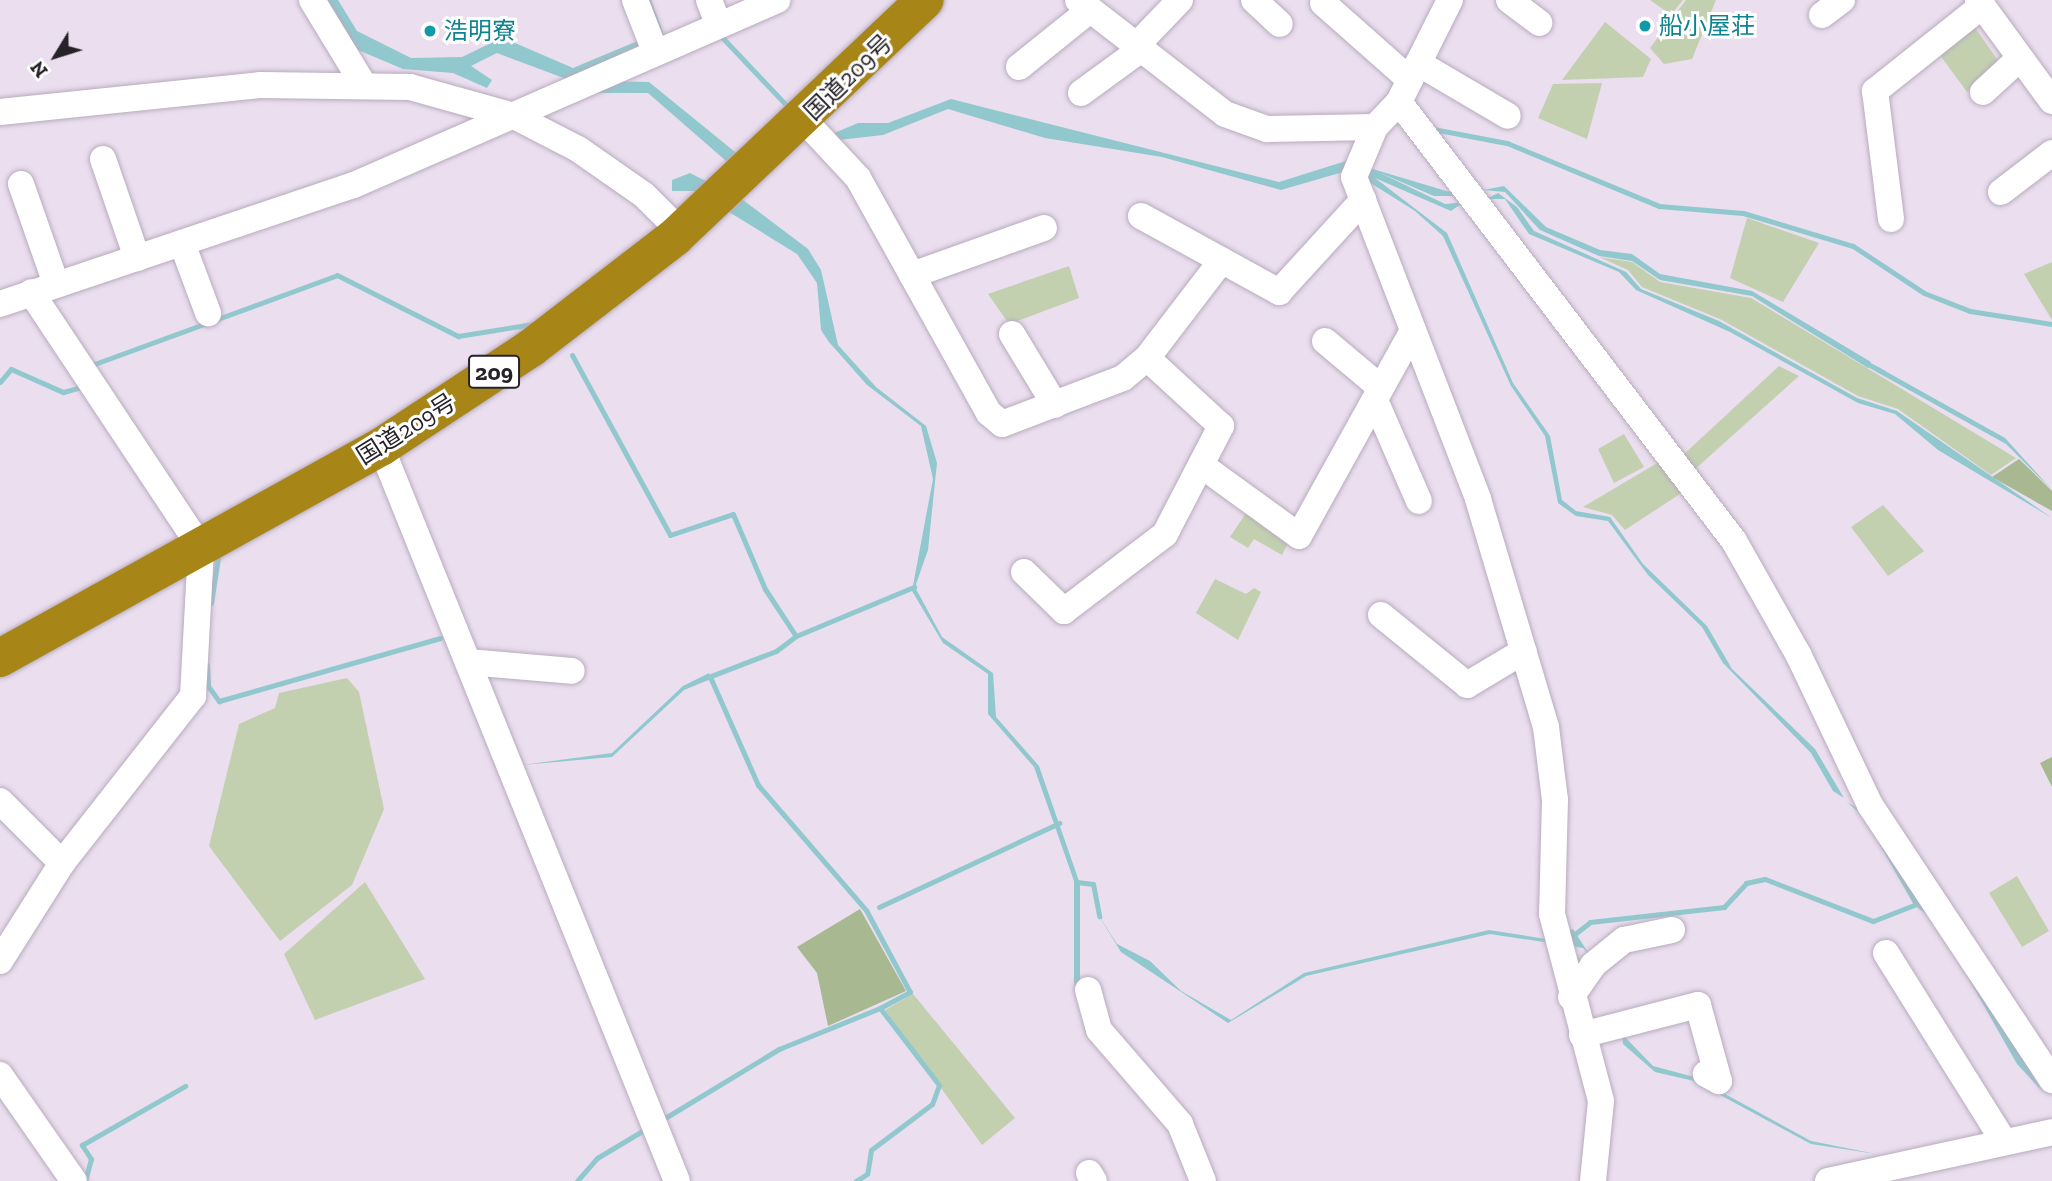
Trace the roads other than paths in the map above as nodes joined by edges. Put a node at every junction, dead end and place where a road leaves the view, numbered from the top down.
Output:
1 (312, 0) edge
2 (635, 0) edge
3 (777, 0) edge
4 (925, 0) edge
5 (1180, 0) edge
6 (1254, 0) edge
7 (1450, 0) edge
8 (1509, 0) edge
9 (1980, 3) edge
10 (1323, 4) dead end
11 (1084, 5) edge
12 (713, 12) edge
13 (1539, 23) dead end
14 (1280, 24) dead end
15 (1137, 48) junction
16 (654, 49) junction
17 (2020, 58) junction
18 (1019, 67) dead end
19 (1409, 82) junction
20 (363, 84) junction
21 (1983, 92) dead end
22 (1081, 93) dead end
23 (2052, 102) edge
24 (0, 112) edge
25 (514, 116) junction
26 (1508, 116) dead end
27 (804, 120) junction
28 (1375, 127) junction
29 (2052, 153) edge
30 (103, 159) dead end
31 (21, 184) dead end
32 (2001, 192) dead end
33 (1363, 200) junction
34 (1140, 216) dead end
35 (1891, 219) dead end
36 (1044, 228) dead end
37 (681, 232) junction
38 (182, 243) junction
39 (137, 258) junction
40 (1222, 260) junction
41 (912, 275) junction
42 (56, 284) junction
43 (31, 292) junction
44 (0, 304) edge
45 (208, 313) dead end
46 (1413, 330) junction
47 (1012, 334) dead end
48 (1325, 341) dead end
49 (1147, 358) junction
50 (1378, 394) junction
51 (1055, 405) junction
52 (381, 447) junction
53 (1201, 466) junction
54 (1419, 501) dead end
55 (201, 548) junction
56 (1024, 572) dead end
57 (1381, 615) dead end
58 (1524, 651) junction
59 (0, 658) edge
60 (468, 662) junction
61 (572, 671) dead end
62 (0, 801) edge
63 (62, 863) junction
64 (1672, 930) dead end
65 (1886, 953) dead end
66 (0, 961) edge
67 (1088, 990) dead end
68 (1571, 997) junction
69 (1582, 1035) junction
70 (2043, 1049) edge
71 (1706, 1074) dead end
72 (0, 1075) edge
73 (2052, 1080) edge
74 (2052, 1132) edge
75 (2004, 1142) junction
76 (74, 1181) edge
77 (677, 1181) edge
78 (1203, 1181) edge
79 (1593, 1181) edge
80 (1828, 1181) edge

1 - 20 street
2 - 16 street
3 - 12 street
4 - 27 highway, 国道209号 / 209
5 - 15 street
6 - 14 street
7 - 19 street
8 - 13 street
9 - 17 street
9 - 35 street
10 - 19 street
11 - 15 street
11 - 18 street
12 - 16 street
15 - 22 street
15 - 28 street
16 - 25 street
17 - 21 street
17 - 23 street
19 - 26 street
19 - 28 street
19 - 70 street
20 - 24 street
20 - 25 street
25 - 37 street
25 - 38 street
27 - 37 highway, 国道209号 / 209
27 - 41 street
28 - 33 street
29 - 32 street
30 - 39 street
31 - 42 street
33 - 40 street
33 - 46 street
34 - 40 street
36 - 41 street
37 - 52 highway, 国道209号 / 209
38 - 39 street
38 - 45 street
39 - 42 street
40 - 49 street
41 - 51 street
42 - 43 street
43 - 44 street
43 - 55 street
46 - 50 street
46 - 58 street
47 - 51 street
48 - 50 street
49 - 51 street
49 - 53 street
50 - 53 street
50 - 54 street
52 - 55 highway, 国道209号 / 209
52 - 60 street
53 - 56 street
55 - 59 highway, 国道209号 / 209
55 - 63 street
57 - 58 street
58 - 68 street
60 - 61 street
60 - 77 street
62 - 63 street
63 - 66 street
64 - 68 street
65 - 75 street
67 - 78 street
68 - 69 street
69 - 71 street
69 - 79 street
70 - 73 street
72 - 76 street
74 - 75 street
75 - 80 street

